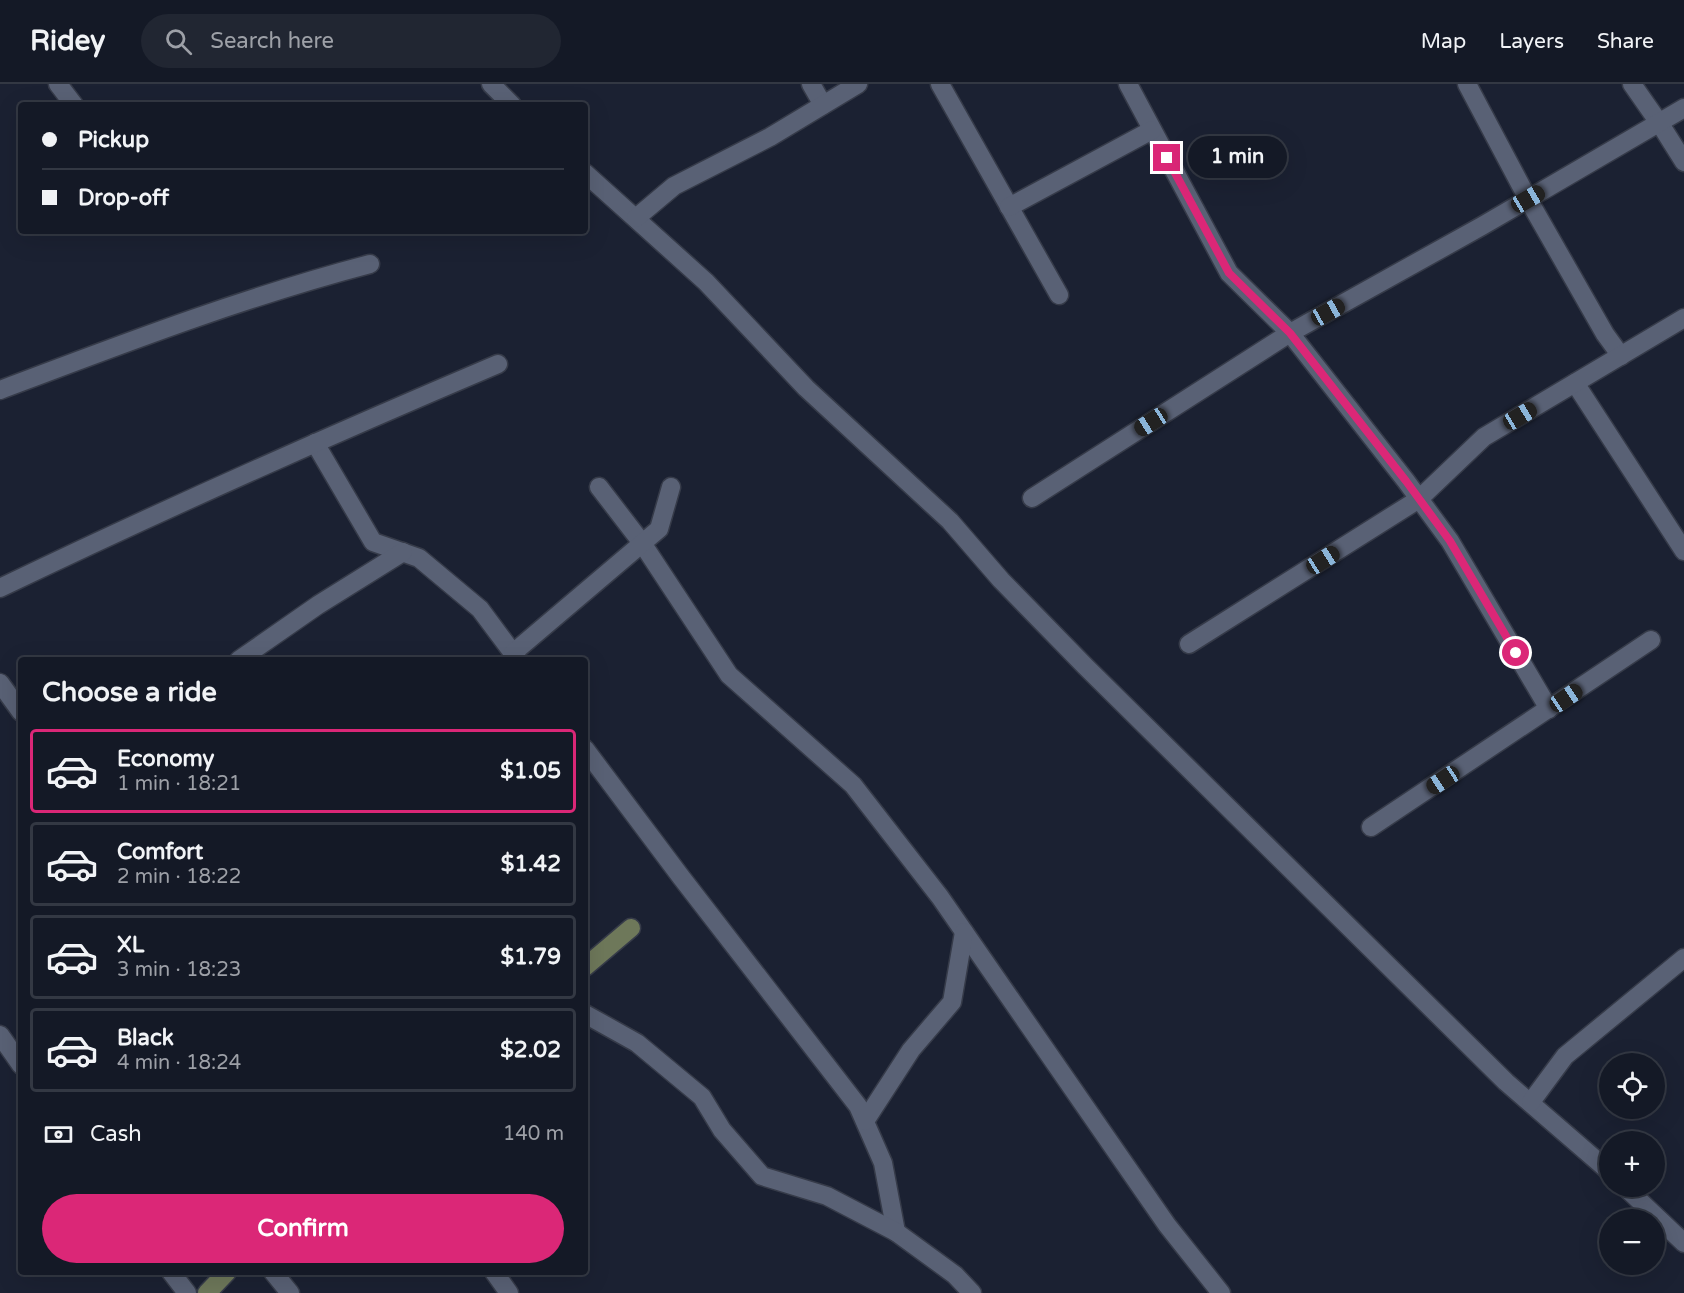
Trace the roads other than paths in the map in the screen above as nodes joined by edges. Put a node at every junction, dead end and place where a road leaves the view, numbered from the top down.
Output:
1 (58, 84) edge
2 (491, 84) edge
3 (811, 84) edge
4 (858, 84) edge
5 (940, 84) edge
6 (1128, 84) edge
7 (1467, 84) edge
8 (1632, 84) edge
9 (72, 102) edge
10 (509, 102) edge
11 (823, 105) junction
12 (1684, 108) edge
13 (1658, 122) junction
14 (1152, 130) junction
15 (1684, 162) edge
16 (588, 175) edge
17 (1528, 199) junction
18 (1009, 207) junction
19 (636, 218) junction
20 (370, 264) dead end
21 (1059, 295) dead end
22 (1684, 318) edge
23 (1290, 333) junction
24 (1620, 356) junction
25 (498, 364) dead end
26 (1575, 383) junction
27 (0, 390) edge
28 (315, 442) junction
29 (599, 487) dead end
30 (671, 487) dead end
31 (1032, 498) dead end
32 (1419, 499) junction
33 (642, 543) junction
34 (1684, 551) edge
35 (403, 552) junction
36 (0, 588) edge
37 (1651, 640) dead end
38 (1189, 644) dead end
39 (515, 656) edge
40 (243, 657) edge
41 (0, 683) edge
42 (18, 708) edge
43 (1549, 709) junction
44 (588, 753) edge
45 (1371, 827) dead end
46 (631, 928) dead end
47 (964, 932) junction
48 (1684, 958) edge
49 (588, 965) edge
50 (588, 1016) edge
51 (0, 1035) edge
52 (18, 1061) edge
53 (1531, 1102) junction
54 (865, 1121) junction
55 (1599, 1162) edge
56 (1636, 1197) edge
57 (896, 1232) junction
58 (1684, 1243) edge
59 (173, 1275) edge
60 (223, 1275) edge
61 (275, 1275) edge
62 (496, 1275) edge
63 (187, 1293) edge
64 (207, 1293) edge
65 (290, 1293) edge
66 (509, 1293) edge
67 (972, 1293) edge
68 (1221, 1293) edge

1 - 9 street
2 - 10 street
3 - 11 street
4 - 11 street
5 - 18 street
6 - 14 street
7 - 17 street
8 - 13 street
11 - 19 street
12 - 13 street
13 - 15 street
13 - 17 street
14 - 18 street
14 - 23 street
16 - 19 street
17 - 23 street
17 - 24 street
18 - 21 street
19 - 53 street
20 - 27 street
22 - 24 street
23 - 31 street
23 - 32 street
24 - 26 street
25 - 28 street
26 - 32 street
26 - 34 street
28 - 35 street
28 - 36 street
29 - 33 street
30 - 33 street
32 - 38 street
32 - 43 street
33 - 39 street
33 - 47 street
35 - 39 street
35 - 40 street
37 - 43 street
41 - 42 street
43 - 45 street
44 - 54 street
46 - 49 street
47 - 54 street
47 - 68 street
48 - 53 street
50 - 57 street
51 - 52 street
53 - 55 street
54 - 57 street
56 - 58 street
57 - 67 street
59 - 63 street
60 - 64 street
61 - 65 street
62 - 66 street

